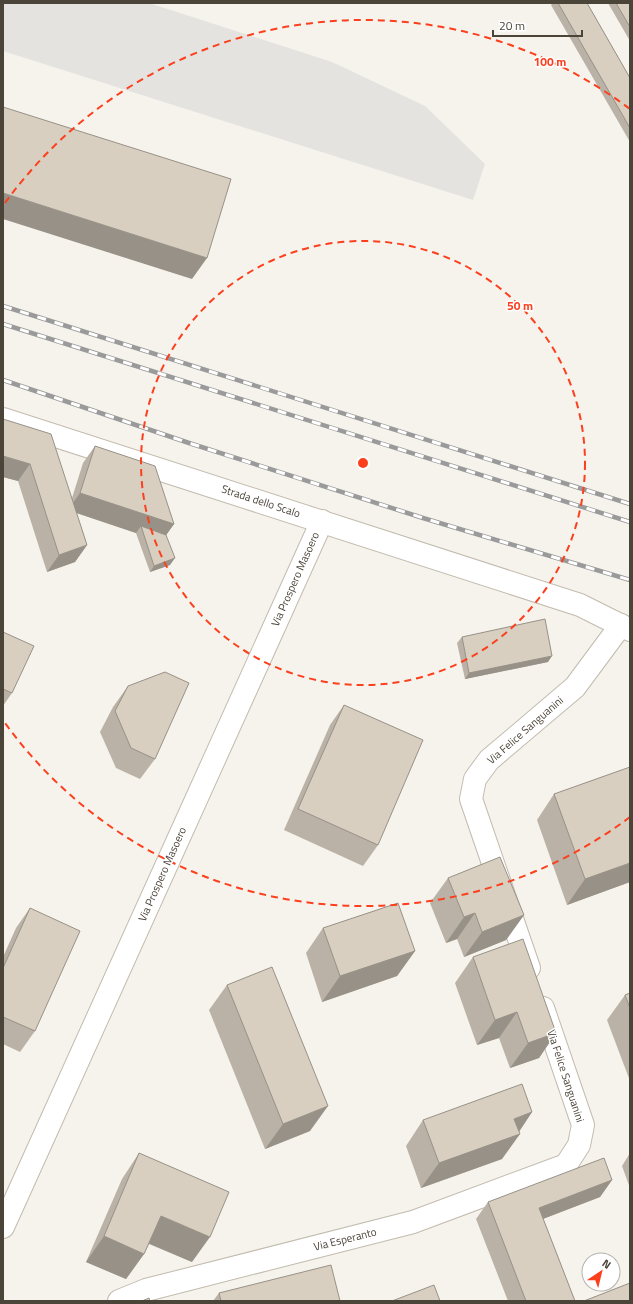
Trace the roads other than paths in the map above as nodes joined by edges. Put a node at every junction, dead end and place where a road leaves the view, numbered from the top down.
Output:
1 (3, 419) edge
2 (322, 521) junction
3 (625, 628) edge
4 (566, 1165) joint
5 (3, 1227) edge
6 (119, 1301) edge

1 - 2 street, Strada dello Scalo
2 - 3 street, Strada dello Scalo
2 - 5 street, Via Prospero Masoero
3 - 4 street, Via Felice Sanguanini
4 - 6 street, Via Esperanto

